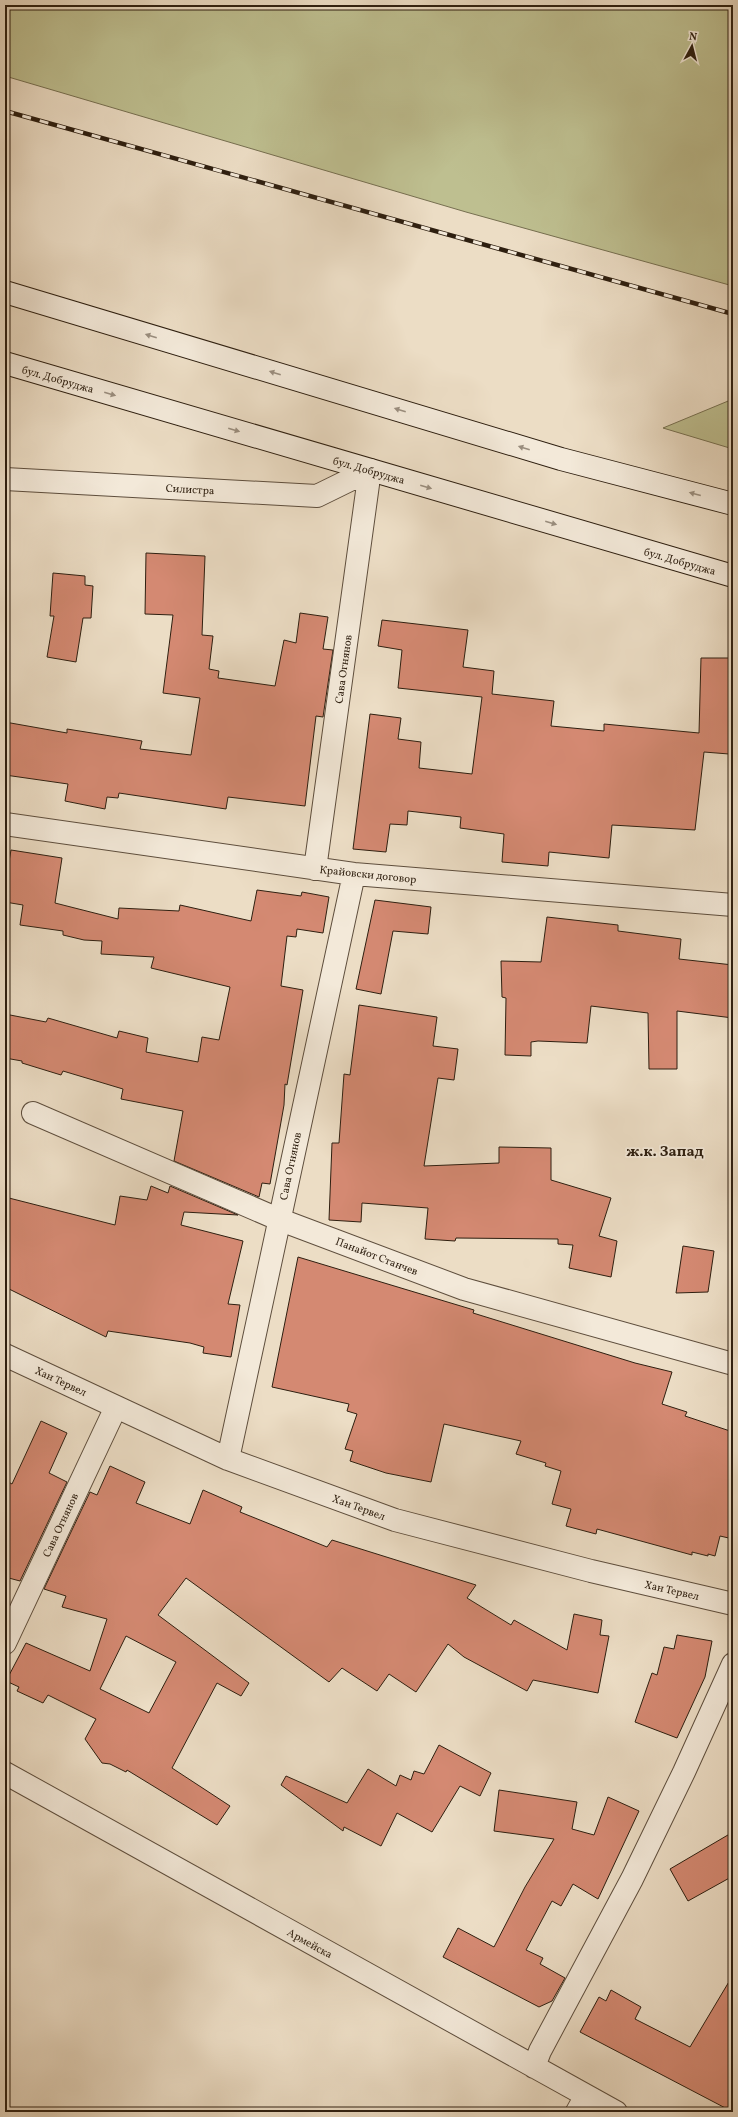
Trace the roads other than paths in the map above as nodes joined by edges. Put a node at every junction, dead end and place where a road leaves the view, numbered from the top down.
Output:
1 (5, 292) edge
2 (5, 363) edge
3 (370, 470) junction
4 (5, 479) edge
5 (733, 504) edge
6 (733, 576) edge
7 (5, 824) edge
8 (315, 869) junction
9 (354, 874) junction
10 (733, 905) edge
11 (33, 1113) dead end
12 (278, 1219) junction
13 (5, 1355) edge
14 (733, 1364) edge
15 (116, 1407) junction
16 (228, 1459) junction
17 (733, 1604) edge
18 (5, 1643) edge
19 (733, 1664) edge
20 (5, 1773) edge
21 (534, 2067) junction
22 (579, 2103) edge
23 (616, 2112) edge

5 -> 1 street
2 -> 3 street, бул. Добруджа
3 - 4 street, Силистра
3 -> 6 street, бул. Добруджа
3 - 8 street, Сава Огнянов
7 - 8 street, Крайовски договор
8 - 9 street, Крайовски договор
9 - 10 street, Крайовски договор
9 - 12 street, Сава Огнянов
11 - 12 street, Панайот Станчев
12 - 14 street, Панайот Станчев
12 - 16 street, Сава Огнянов
13 - 15 street, Хан Тервел
15 - 16 street, Хан Тервел
15 - 18 street, Сава Огнянов
16 - 17 street, Хан Тервел
19 - 21 street
20 - 21 street, Армейска
21 - 22 street, Армейска
22 - 23 street, Армейска

